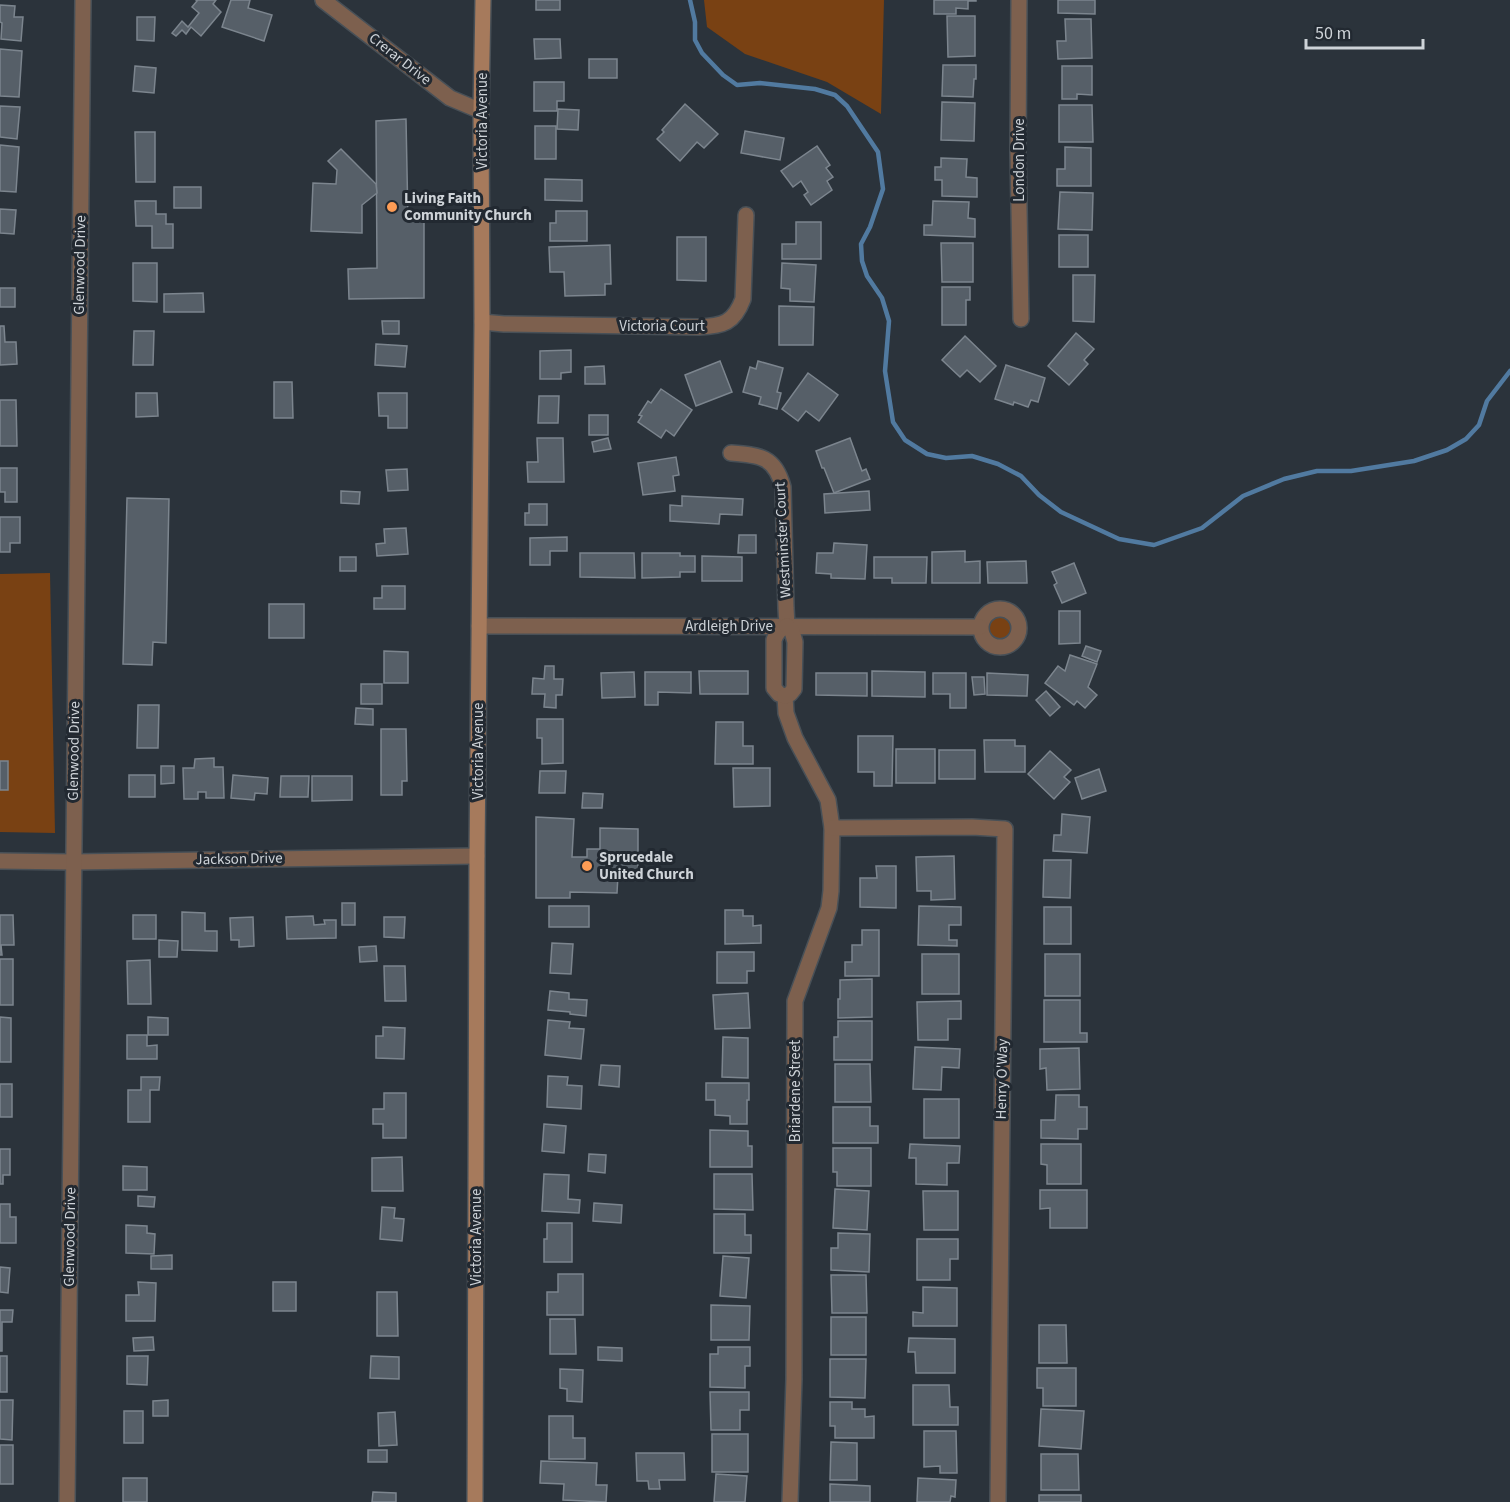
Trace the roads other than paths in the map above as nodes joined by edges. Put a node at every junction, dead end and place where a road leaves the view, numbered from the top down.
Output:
1 (83, 0) edge
2 (323, 0) edge
3 (483, 0) edge
4 (1019, 0) edge
5 (481, 111) junction
6 (746, 215) dead end
7 (1021, 320) dead end
8 (482, 322) junction
9 (730, 453) dead end
10 (479, 626) junction
11 (787, 626) junction
12 (980, 627) dead end
13 (832, 828) junction
14 (477, 856) junction
15 (0, 861) edge
16 (73, 862) junction
17 (67, 1502) edge
18 (475, 1502) edge
19 (790, 1502) edge
20 (998, 1502) edge

1 - 16 street, Glenwood Drive
2 - 5 street, Crerar Drive
3 - 5 street, Victoria Avenue
4 - 7 street, London Drive
5 - 8 street, Victoria Avenue
6 - 8 street, Victoria Court
8 - 10 street, Victoria Avenue
9 - 11 street, Westminster Court
10 - 11 street, Ardleigh Drive
10 - 14 street, Victoria Avenue
11 - 12 street, Ardleigh Drive
11 - 13 street, Briardene Street
13 - 19 street, Briardene Street
13 - 20 street, Henry O'Way
14 - 16 street, Jackson Drive
14 - 18 street, Victoria Avenue
15 - 16 street, Jackson Drive
16 - 17 street, Glenwood Drive

